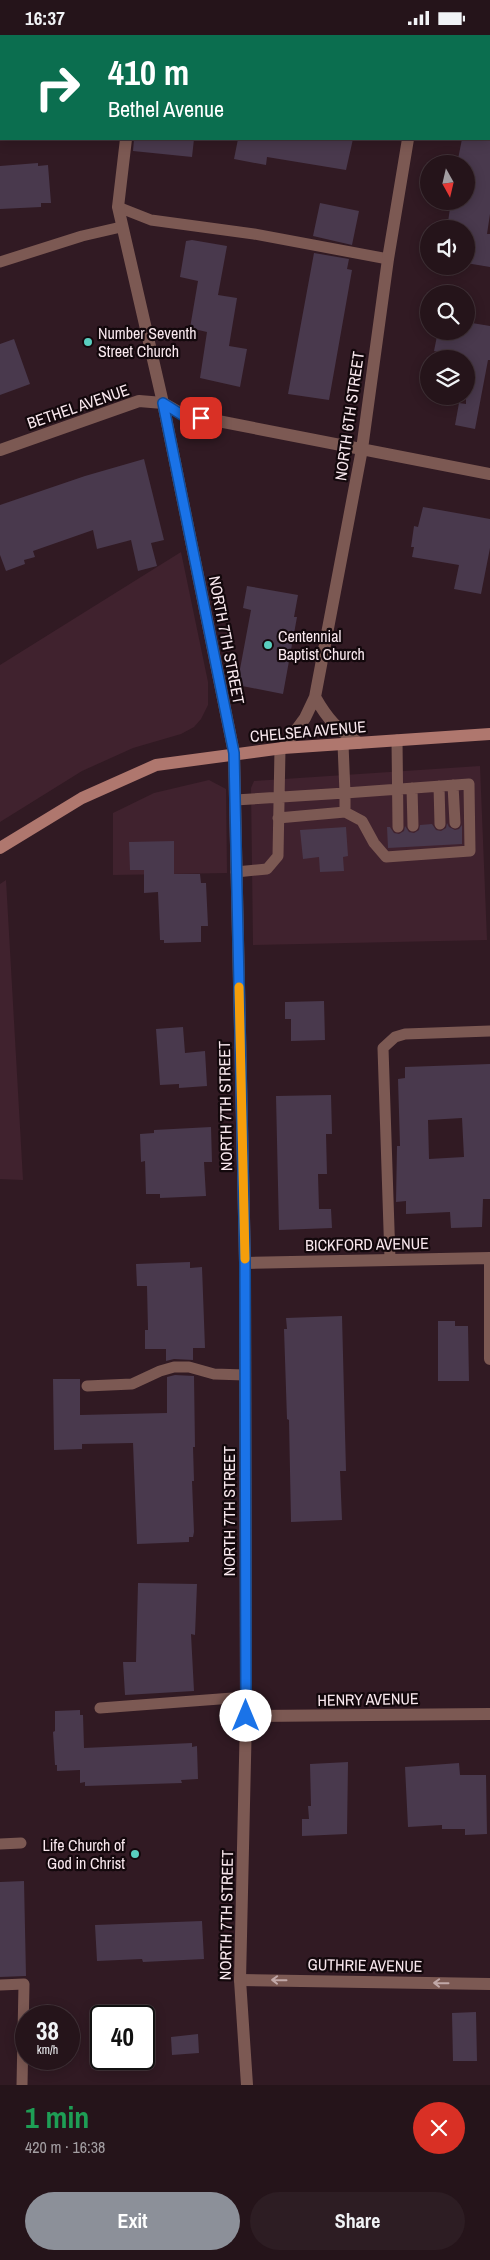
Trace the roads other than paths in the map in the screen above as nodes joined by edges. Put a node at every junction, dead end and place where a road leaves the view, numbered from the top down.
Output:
1 (126, 140) edge
2 (408, 140) edge
3 (118, 207) junction
4 (122, 227) junction
5 (388, 259) junction
6 (0, 262) edge
7 (163, 403) junction
8 (362, 449) junction
9 (0, 450) edge
10 (490, 473) edge
11 (315, 697) junction
12 (490, 735) edge
13 (397, 740) junction
14 (359, 743) junction
15 (343, 744) junction
16 (281, 748) junction
17 (234, 753) junction
18 (453, 785) junction
19 (438, 786) junction
20 (412, 788) junction
21 (399, 789) junction
22 (345, 793) junction
23 (278, 798) junction
24 (235, 800) junction
25 (345, 812) junction
26 (278, 817) junction
27 (455, 823) dead end
28 (440, 824) dead end
29 (413, 826) dead end
30 (398, 827) dead end
31 (0, 848) edge
32 (236, 872) junction
33 (490, 1031) edge
34 (490, 1258) edge
35 (390, 1259) junction
36 (245, 1263) junction
37 (490, 1347) edge
38 (490, 1359) edge
39 (245, 1375) junction
40 (87, 1386) dead end
41 (246, 1697) junction
42 (100, 1708) dead end
43 (490, 1714) edge
44 (246, 1716) junction
45 (21, 1843) dead end
46 (0, 1844) edge
47 (240, 1980) junction
48 (490, 1984) edge
49 (0, 1985) edge
50 (22, 2085) edge
51 (247, 2085) edge

1 - 3 street, NORTH 7TH STREET
2 - 5 street, NORTH 6TH STREET
3 - 4 street, NORTH 7TH STREET
3 - 5 lane
4 - 6 lane
4 - 7 street, NORTH 7TH STREET
5 - 8 street, NORTH 6TH STREET
7 - 8 street, BETHEL AVENUE
7 - 9 street, BETHEL AVENUE
7 - 17 street, NORTH 7TH STREET
8 - 10 street, BETHEL AVENUE
8 - 11 street, NORTH 6TH STREET
11 - 14 street
11 - 16 street, NORTH 6TH STREET
12 - 13 main road, CHELSEA AVENUE
13 - 14 main road, CHELSEA AVENUE
13 - 21 lane
14 - 15 main road, CHELSEA AVENUE
15 - 16 main road, CHELSEA AVENUE
15 - 22 lane
16 - 17 main road, CHELSEA AVENUE
16 - 23 lane
17 - 24 street, NORTH 7TH STREET
17 - 31 main road, CHELSEA AVENUE
18 - 19 lane
18 - 25 lane
18 - 27 lane
19 - 20 lane
19 - 28 lane
20 - 21 lane
20 - 29 lane
21 - 22 lane
21 - 30 lane
22 - 23 lane
22 - 25 lane
23 - 24 lane
23 - 26 lane
24 - 32 street, NORTH 7TH STREET
25 - 26 lane
26 - 32 lane
32 - 36 street, NORTH 7TH STREET
33 - 35 lane
34 - 35 street, BICKFORD AVENUE
34 - 37 street
35 - 36 street, BICKFORD AVENUE
36 - 39 street, NORTH 7TH STREET
37 - 38 street
39 - 40 lane
39 - 41 street, NORTH 7TH STREET
41 - 42 lane
41 - 44 street, NORTH 7TH STREET
43 - 44 street, HENRY AVENUE
44 - 47 street, NORTH 7TH STREET
45 - 46 lane
48 -> 47 street, GUTHRIE AVENUE
47 - 51 street, NORTH 7TH STREET
49 - 50 lane

